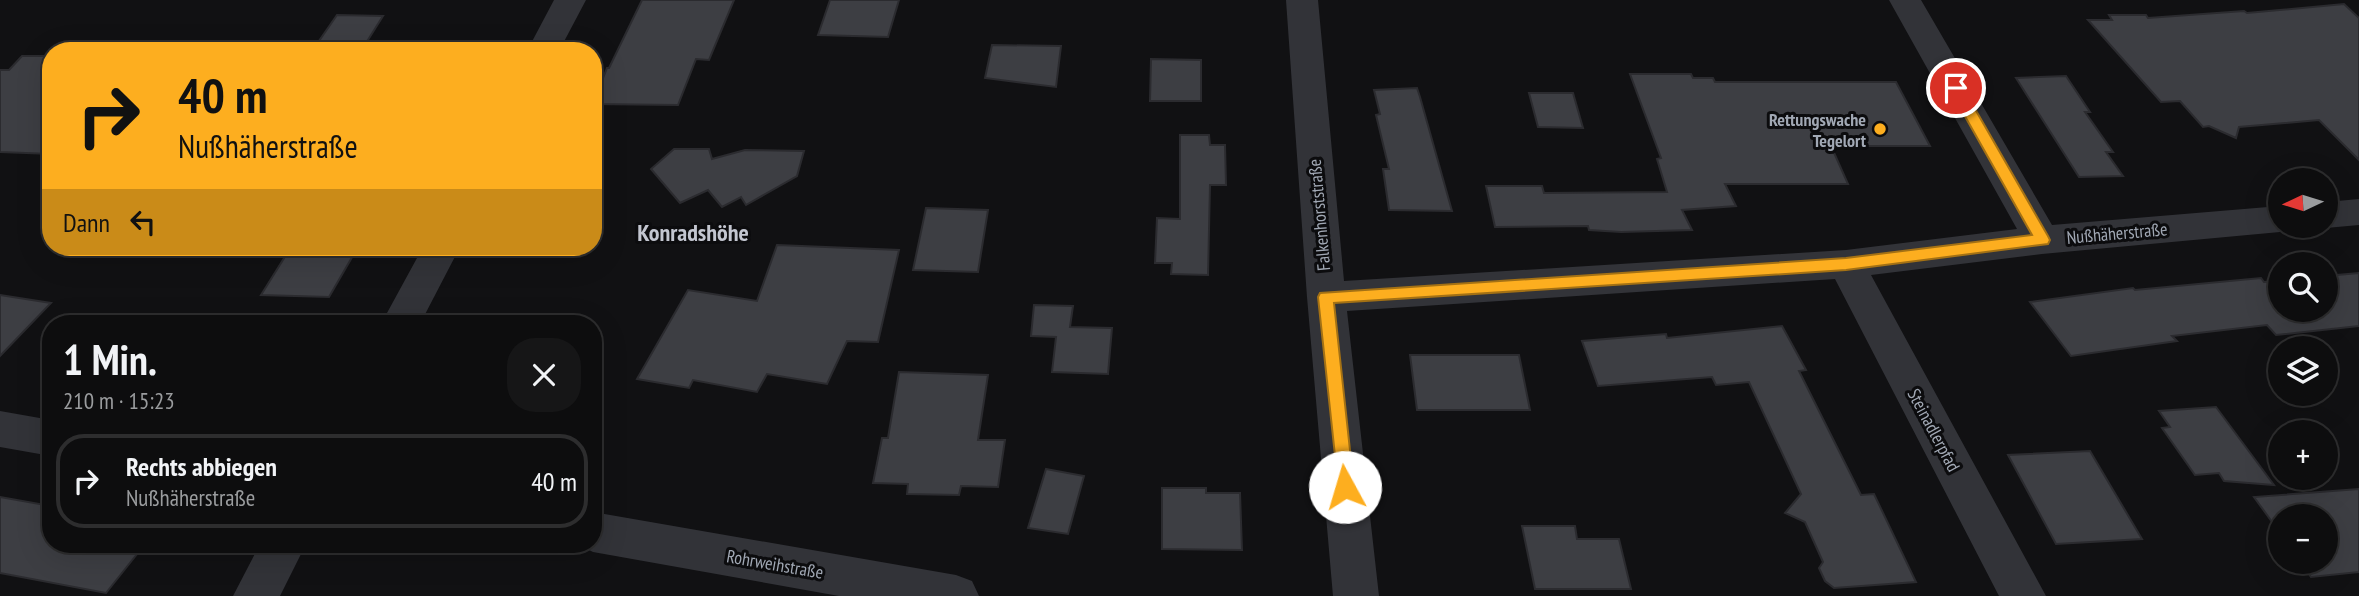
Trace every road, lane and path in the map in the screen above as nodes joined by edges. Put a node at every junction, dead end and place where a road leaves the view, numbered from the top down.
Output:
1 (570, 0) edge
2 (1302, 0) edge
3 (1905, 0) edge
4 (548, 42) edge
5 (2359, 212) edge
6 (2338, 214) edge
7 (2268, 220) edge
8 (2042, 240) junction
9 (436, 256) edge
10 (1846, 264) junction
11 (1326, 297) junction
12 (405, 315) edge
13 (0, 429) edge
14 (42, 436) edge
15 (602, 534) edge
16 (279, 553) edge
17 (256, 596) edge
18 (956, 596) edge
19 (1356, 596) edge
20 (2023, 596) edge

1 - 4 street
2 - 11 street, Falkenhorststraße
3 - 8 street
5 - 6 street
7 - 8 street, Nußhäherstraße
8 - 10 street, Nußhäherstraße
9 - 12 street
10 - 11 street, Nußhäherstraße
10 - 20 street, Steinadlerpfad
11 - 19 street, Falkenhorststraße
13 - 14 street
15 - 18 street, Rohrweihstraße
16 - 17 street

